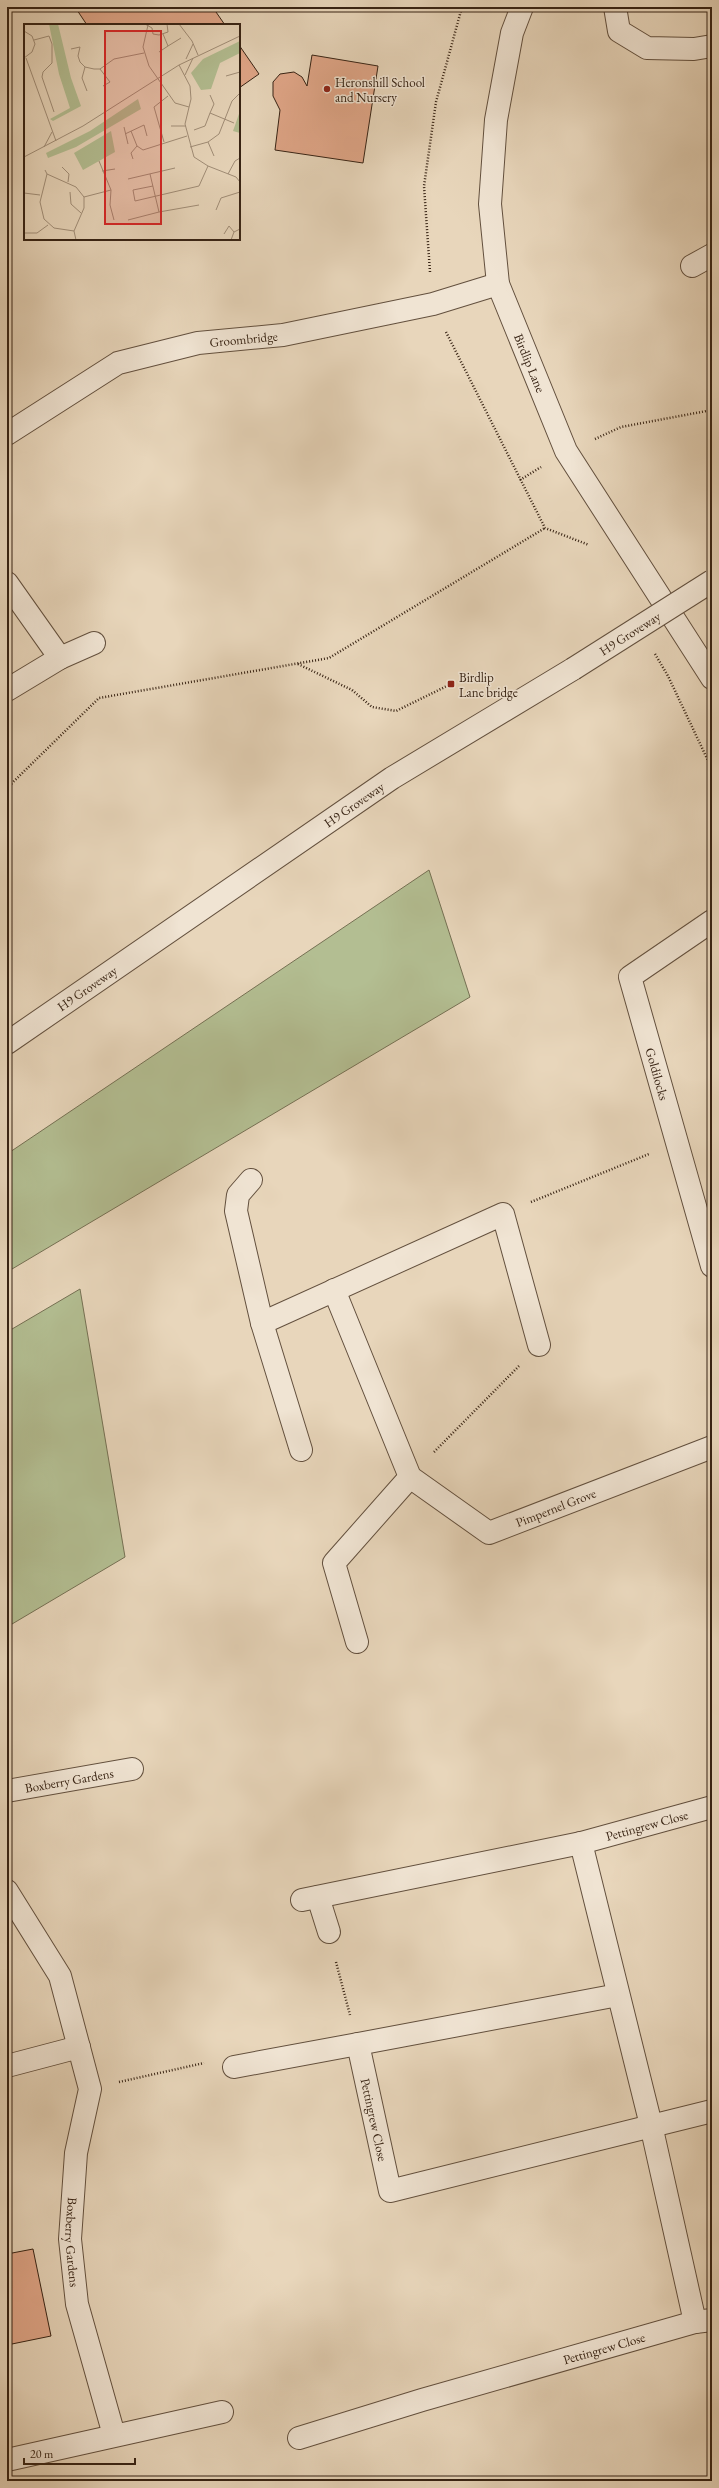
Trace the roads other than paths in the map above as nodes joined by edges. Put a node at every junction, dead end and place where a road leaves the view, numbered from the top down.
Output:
1 (522, 7) edge
2 (615, 7) edge
3 (712, 46) edge
4 (712, 255) edge
5 (692, 266) dead end
6 (498, 284) junction
7 (7, 434) edge
8 (712, 581) edge
9 (7, 583) edge
10 (94, 644) dead end
11 (60, 658) junction
12 (712, 678) edge
13 (7, 690) edge
14 (712, 921) edge
15 (7, 1043) edge
16 (251, 1180) dead end
17 (712, 1266) edge
18 (334, 1290) junction
19 (262, 1323) junction
20 (539, 1344) road end
21 (712, 1447) edge
22 (301, 1450) dead end
23 (410, 1477) junction
24 (357, 1642) dead end
25 (132, 1769) dead end
26 (7, 1791) edge
27 (712, 1807) edge
28 (581, 1843) junction
29 (7, 1891) edge
30 (329, 1932) road end
31 (618, 1995) junction
32 (358, 2044) junction
33 (79, 2047) junction
34 (7, 2066) edge
35 (234, 2067) road end
36 (712, 2111) edge
37 (651, 2125) junction
38 (703, 2321) edge
39 (222, 2412) dead end
40 (114, 2435) junction
41 (299, 2438) dead end
42 (7, 2460) edge

1 - 6 street, Birdlip Lane
2 - 3 street
4 - 5 street
6 - 7 street, Groombridge
6 - 12 street, Birdlip Lane
8 - 15 street, H9 Groveway, bridge
9 - 11 street
10 - 11 street
11 - 13 street
14 - 17 street, Goldilocks
16 - 19 street
18 - 19 street
18 - 20 street
18 - 23 street
19 - 22 street
21 - 23 street, Pimpernel Grove
23 - 24 street
25 - 26 street, Boxberry Gardens
27 - 28 street, Pettingrew Close
28 - 30 street, Pettingrew Close
28 - 31 street, Pettingrew Close
29 - 33 street, Boxberry Gardens
31 - 32 street
31 - 37 street, Pettingrew Close
32 - 35 street
32 - 37 street, Pettingrew Close
33 - 34 street
33 - 40 street, Boxberry Gardens
36 - 37 street, Pettingrew Close
37 - 38 street, Pettingrew Close
38 - 41 street, Pettingrew Close
39 - 40 street
40 - 42 street

